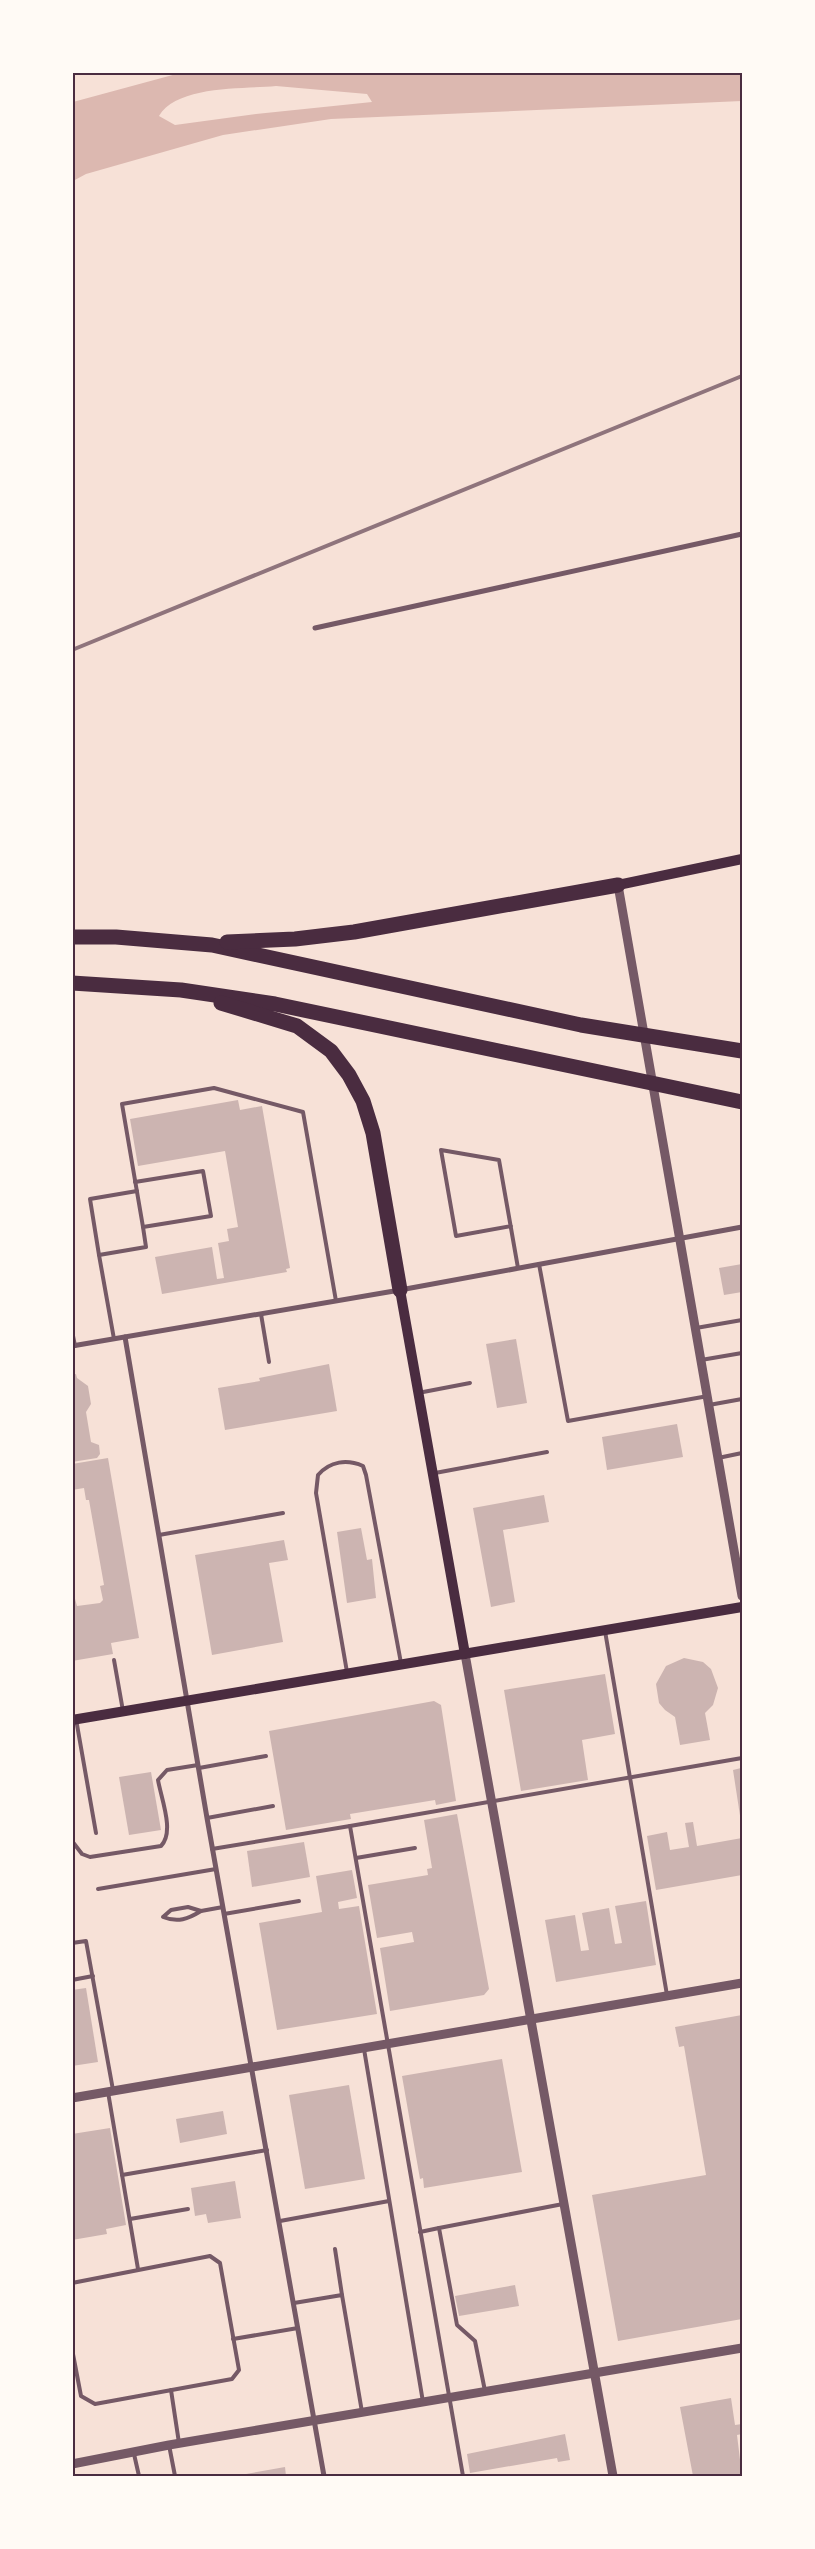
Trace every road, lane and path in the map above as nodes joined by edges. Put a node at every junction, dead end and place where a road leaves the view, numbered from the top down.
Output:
1 (742, 534) edge
2 (315, 628) dead end
3 (742, 859) edge
4 (618, 884) junction
5 (72, 937) edge
6 (212, 945) junction
7 (72, 983) edge
8 (181, 990) junction
9 (742, 1051) edge
10 (742, 1102) edge
11 (135, 1182) junction
12 (137, 1192) junction
13 (511, 1226) junction
14 (143, 1227) junction
15 (742, 1227) edge
16 (680, 1238) junction
17 (99, 1255) junction
18 (539, 1264) junction
19 (518, 1268) junction
20 (400, 1290) junction
21 (336, 1301) junction
22 (261, 1314) junction
23 (742, 1320) edge
24 (696, 1328) junction
25 (72, 1331) edge
26 (125, 1337) junction
27 (114, 1339) junction
28 (74, 1346) edge
29 (742, 1353) edge
30 (701, 1360) junction
31 (269, 1362) dead end
32 (470, 1383) dead end
33 (418, 1393) junction
34 (742, 1399) edge
35 (708, 1401) junction
36 (547, 1452) dead end
37 (742, 1453) edge
38 (718, 1458) junction
39 (433, 1474) junction
40 (283, 1513) dead end
41 (160, 1535) junction
42 (742, 1596) edge
43 (742, 1607) edge
44 (606, 1630) junction
45 (465, 1654) junction
46 (114, 1660) dead end
47 (401, 1665) junction
48 (348, 1674) junction
49 (188, 1700) junction
50 (123, 1711) junction
51 (74, 1720) edge
52 (266, 1756) dead end
53 (742, 1758) edge
54 (199, 1766) junction
55 (630, 1778) junction
56 (492, 1801) junction
57 (273, 1806) dead end
58 (207, 1818) junction
59 (350, 1826) junction
60 (96, 1833) dead end
61 (72, 1841) edge
62 (212, 1848) junction
63 (415, 1848) dead end
64 (356, 1858) junction
65 (216, 1869) junction
66 (98, 1889) dead end
67 (299, 1901) dead end
68 (222, 1907) junction
69 (201, 1911) junction
70 (224, 1914) junction
71 (72, 1943) edge
72 (93, 1976) junction
73 (72, 1980) edge
74 (742, 1983) edge
75 (667, 1995) junction
76 (532, 2020) junction
77 (388, 2044) junction
78 (364, 2048) junction
79 (252, 2066) junction
80 (111, 2091) junction
81 (72, 2098) edge
82 (267, 2150) junction
83 (122, 2174) junction
84 (389, 2201) junction
85 (565, 2204) junction
86 (188, 2209) dead end
87 (130, 2219) junction
88 (280, 2221) junction
89 (439, 2228) junction
90 (420, 2232) junction
91 (335, 2249) dead end
92 (138, 2269) junction
93 (72, 2283) edge
94 (342, 2295) junction
95 (294, 2303) junction
96 (298, 2328) junction
97 (233, 2339) junction
98 (742, 2348) edge
99 (72, 2349) edge
100 (595, 2373) junction
101 (171, 2390) junction
102 (485, 2391) junction
103 (448, 2398) junction
104 (423, 2402) junction
105 (362, 2412) junction
106 (314, 2420) junction
107 (179, 2443) junction
108 (169, 2445) junction
109 (134, 2454) junction
110 (72, 2464) edge
111 (139, 2476) edge
112 (175, 2476) edge
113 (324, 2476) edge
114 (462, 2476) edge
115 (613, 2476) edge

1 - 2 street
3 - 4 main road
4 - 6 highway
4 - 16 street
5 - 6 highway
6 - 9 highway
7 - 8 highway
8 - 10 highway
8 - 20 highway
11 - 12 lane
11 - 14 lane
11 - 21 lane
12 - 14 lane
12 - 17 lane
13 - 13 lane
13 - 19 lane
14 - 17 lane
15 - 16 street
16 - 18 street
16 - 24 street
17 - 27 lane
18 - 19 street
18 - 35 lane
19 - 20 street
20 - 21 street
20 - 33 main road
21 - 22 street
22 - 26 street
22 - 31 lane
23 - 24 lane
24 - 30 street
25 - 28 lane
26 - 27 street
26 - 41 street
27 - 28 street
29 - 30 lane
30 - 35 street
32 - 33 lane
33 - 39 main road
34 - 35 lane
35 - 38 street
36 - 39 lane
37 - 38 lane
38 - 42 street
39 - 45 main road
40 - 41 lane
41 - 49 street
43 - 44 main road
44 - 45 main road
44 - 55 lane
45 - 47 main road
45 - 56 street
46 - 50 lane
47 - 48 main road
47 - 48 lane
48 - 49 main road
49 - 50 main road
49 - 54 street
50 - 51 main road
51 - 60 lane
52 - 54 lane
53 - 55 lane
54 - 58 street
54 - 61 lane
55 - 56 lane
55 - 75 lane
56 - 59 lane
56 - 76 street
57 - 58 lane
58 - 62 street
59 - 62 lane
59 - 64 lane
62 - 65 street
63 - 64 lane
64 - 77 lane
65 - 66 lane
65 - 68 street
67 - 70 lane
68 - 69 lane
68 - 70 street
69 - 69 lane
70 - 79 street
71 - 72 lane
72 - 73 lane
72 - 80 lane
74 - 75 street
75 - 76 street
76 - 77 street
76 - 85 street
77 - 78 street
77 - 90 lane
78 - 79 street
78 - 84 lane
79 - 80 street
79 - 82 street
80 - 81 street
80 - 83 lane
82 - 83 lane
82 - 88 street
83 - 87 lane
84 - 88 lane
84 - 104 lane
85 - 89 lane
85 - 100 street
86 - 87 lane
87 - 92 lane
88 - 95 street
89 - 90 lane
89 - 102 lane
90 - 103 lane
91 - 94 lane
92 - 93 lane
92 - 97 lane
94 - 95 lane
94 - 105 lane
95 - 96 street
96 - 97 lane
96 - 106 street
97 - 101 lane
98 - 100 street
99 - 101 lane
100 - 102 street
100 - 115 street
101 - 107 lane
102 - 103 street
103 - 104 street
103 - 114 lane
104 - 105 street
105 - 106 street
106 - 107 street
106 - 113 street
107 - 108 street
108 - 109 street
108 - 112 lane
109 - 110 street
109 - 111 lane

